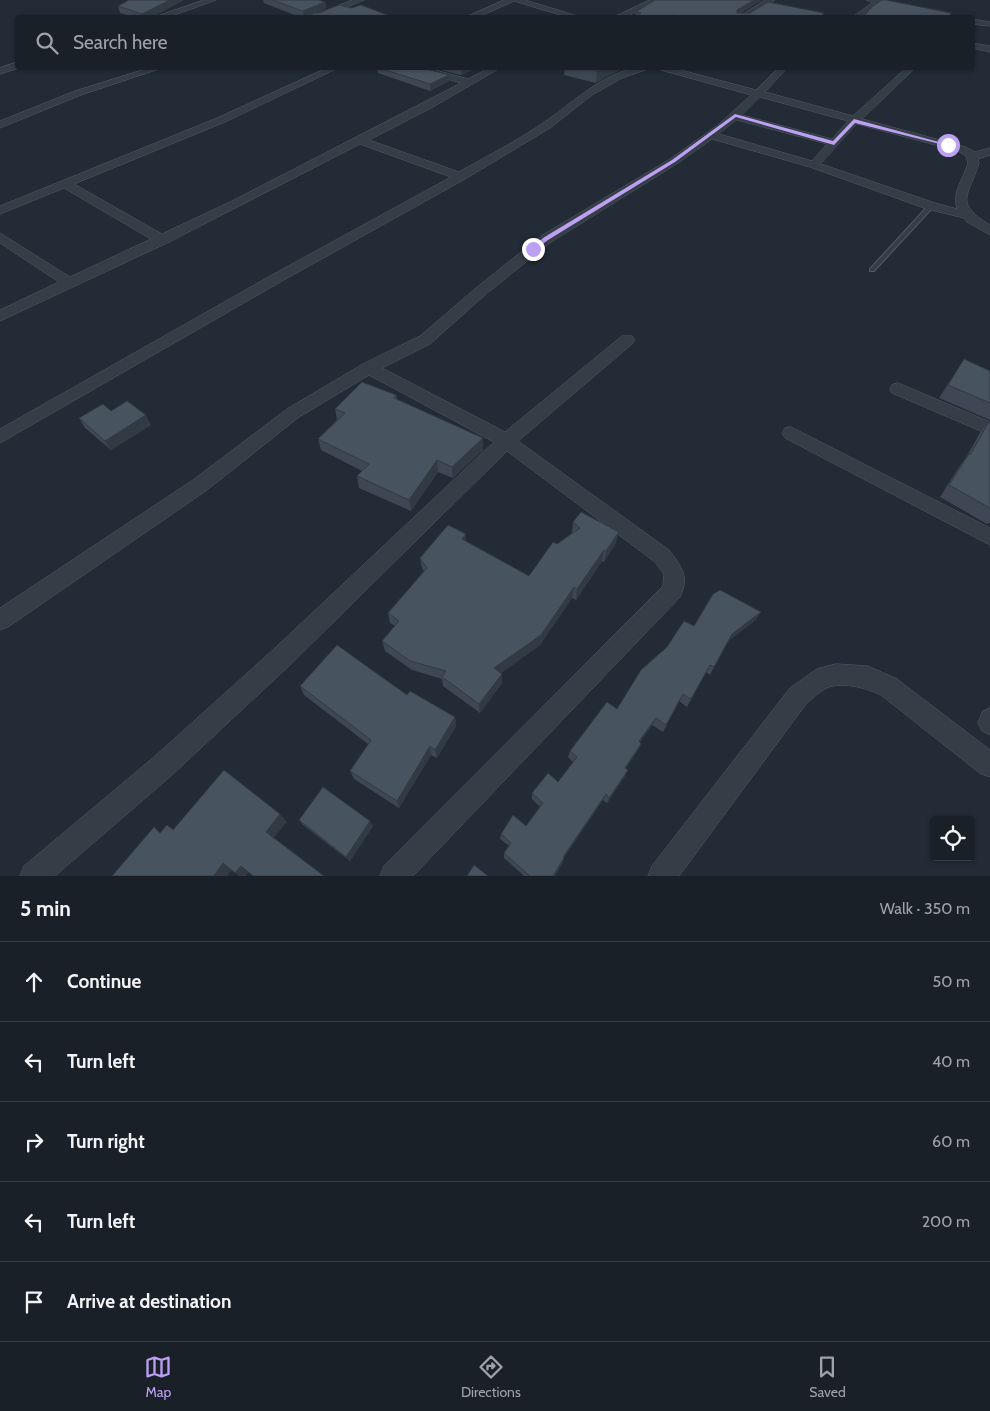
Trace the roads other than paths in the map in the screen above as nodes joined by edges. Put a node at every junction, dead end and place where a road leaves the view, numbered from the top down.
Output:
1 (212, 0) edge
2 (360, 0) edge
3 (511, 0) edge
4 (517, 0) edge
5 (642, 0) edge
6 (772, 0) edge
7 (654, 1) edge
8 (874, 1) edge
9 (165, 15) edge
10 (318, 15) edge
11 (475, 15) edge
12 (570, 15) edge
13 (623, 15) edge
14 (746, 15) edge
15 (858, 15) edge
16 (941, 15) edge
17 (975, 22) edge
18 (990, 24) edge
19 (975, 46) edge
20 (990, 48) edge
21 (15, 66) edge
22 (151, 70) edge
23 (329, 70) edge
24 (427, 70) edge
25 (491, 70) edge
26 (639, 70) edge
27 (671, 70) edge
28 (781, 70) edge
29 (909, 70) edge
30 (0, 71) edge
31 (468, 82) junction
32 (756, 94) junction
33 (735, 116) junction
34 (854, 121) junction
35 (0, 125) edge
36 (710, 135) junction
37 (358, 140) junction
38 (834, 143) junction
39 (990, 150) edge
40 (972, 156) junction
41 (814, 165) junction
42 (461, 177) junction
43 (63, 183) junction
44 (931, 206) junction
45 (0, 210) edge
46 (967, 215) junction
47 (990, 231) edge
48 (0, 237) edge
49 (162, 240) junction
50 (872, 270) dead end
51 (70, 282) junction
52 (0, 316) edge
53 (627, 340) dead end
54 (369, 368) junction
55 (898, 389) dead end
56 (990, 430) edge
57 (790, 433) dead end
58 (0, 437) edge
59 (506, 442) junction
60 (990, 537) edge
61 (0, 620) edge
62 (990, 764) edge
63 (34, 876) edge
64 (394, 876) edge
65 (662, 876) edge

1 - 9 street
2 - 10 street
3 - 11 street
4 - 12 street
5 - 7 street
6 - 14 street
7 - 13 street
8 - 15 street
8 - 16 street
17 - 18 street
19 - 20 street
21 - 30 street
22 - 35 street
23 - 43 street
24 - 31 street
25 - 31 street
26 - 42 street
27 - 32 street
28 - 32 street
29 - 34 street
31 - 37 street
32 - 33 street
32 - 34 street
33 - 36 street
33 - 38 street
34 - 38 street
34 - 40 street
36 - 41 street
36 - 54 street
37 - 42 street
37 - 49 street
38 - 41 street
39 - 40 street
40 - 46 street
41 - 44 street
42 - 58 street
43 - 45 street
43 - 49 street
44 - 46 street
44 - 50 lane
46 - 47 street
48 - 51 street
49 - 51 street
51 - 52 street
53 - 59 street
54 - 59 street
54 - 61 street
55 - 56 street
57 - 60 street
59 - 63 street
59 - 64 street
62 - 65 street

